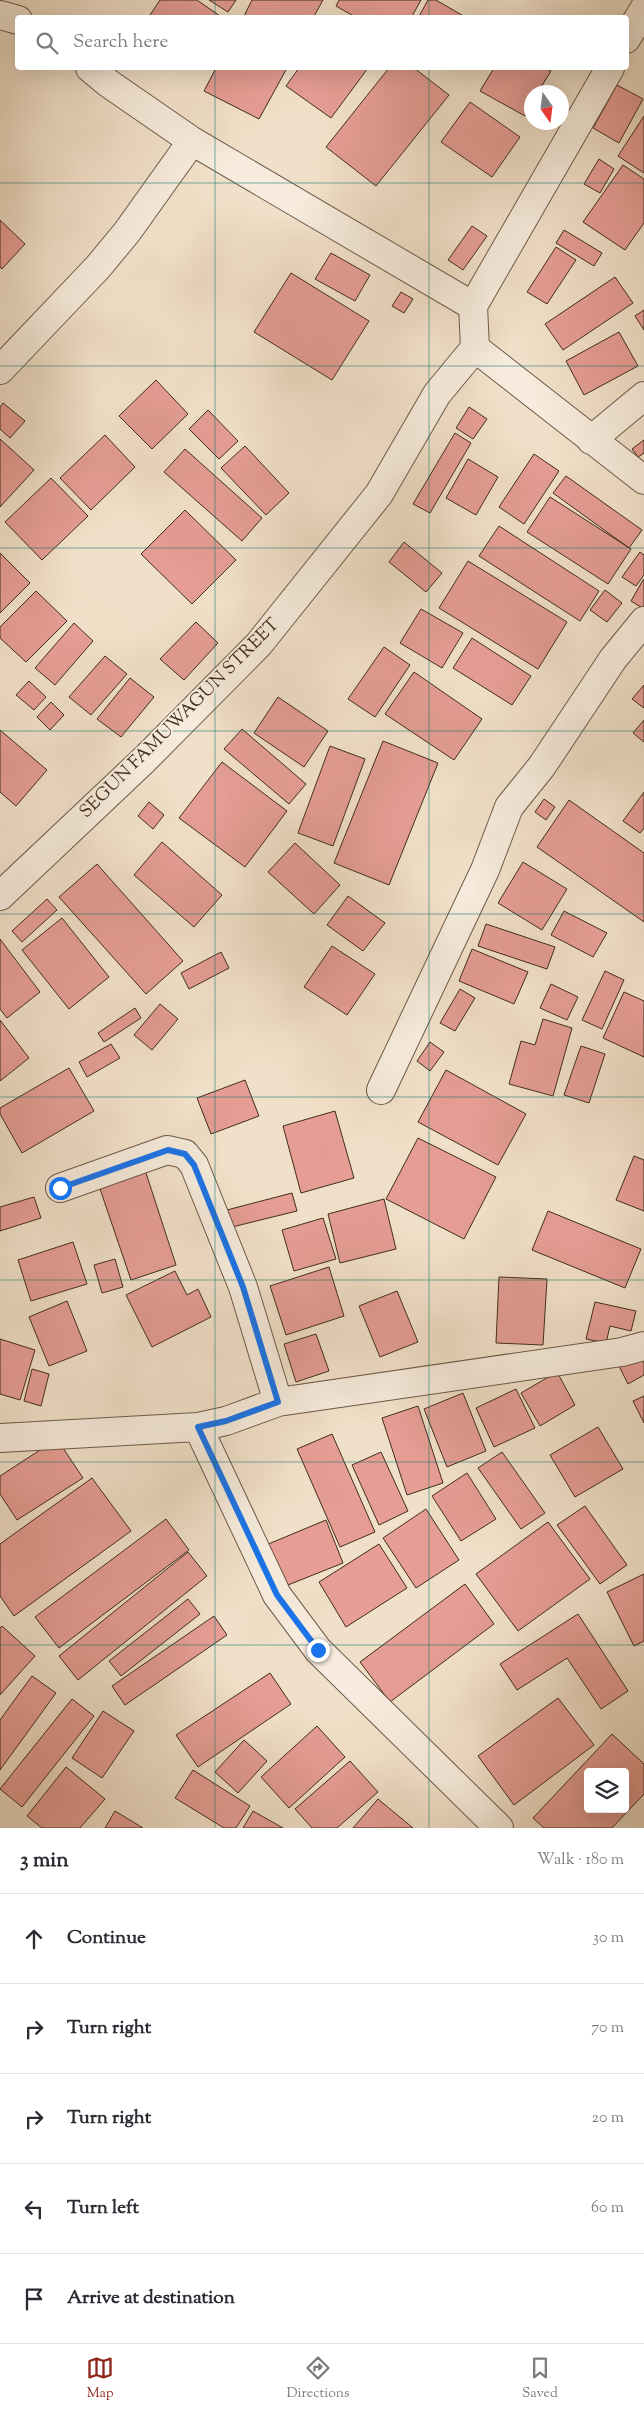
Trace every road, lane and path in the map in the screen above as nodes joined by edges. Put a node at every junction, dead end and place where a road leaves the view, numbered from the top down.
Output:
1 (644, 9) edge
2 (0, 15) edge
3 (15, 19) edge
4 (629, 34) edge
5 (92, 70) edge
6 (609, 70) edge
7 (192, 140) junction
8 (473, 306) junction
9 (475, 348) junction
10 (0, 370) edge
11 (644, 396) edge
12 (591, 440) junction
13 (644, 480) edge
14 (644, 621) edge
15 (0, 896) edge
16 (381, 1090) dead end
17 (60, 1188) dead end
18 (644, 1346) edge
19 (278, 1402) junction
20 (198, 1427) junction
21 (0, 1438) edge
22 (499, 1828) edge

1 - 4 street
2 - 3 street
5 - 7 street
6 - 8 street
7 - 8 street
7 - 10 street
8 - 9 street
9 - 12 street
9 - 15 street, SEGUN FAMUWAGUN STREET
11 - 12 street
12 - 13 street
14 - 16 street
17 - 19 street
18 - 19 street
19 - 20 street
20 - 21 street
20 - 22 street

